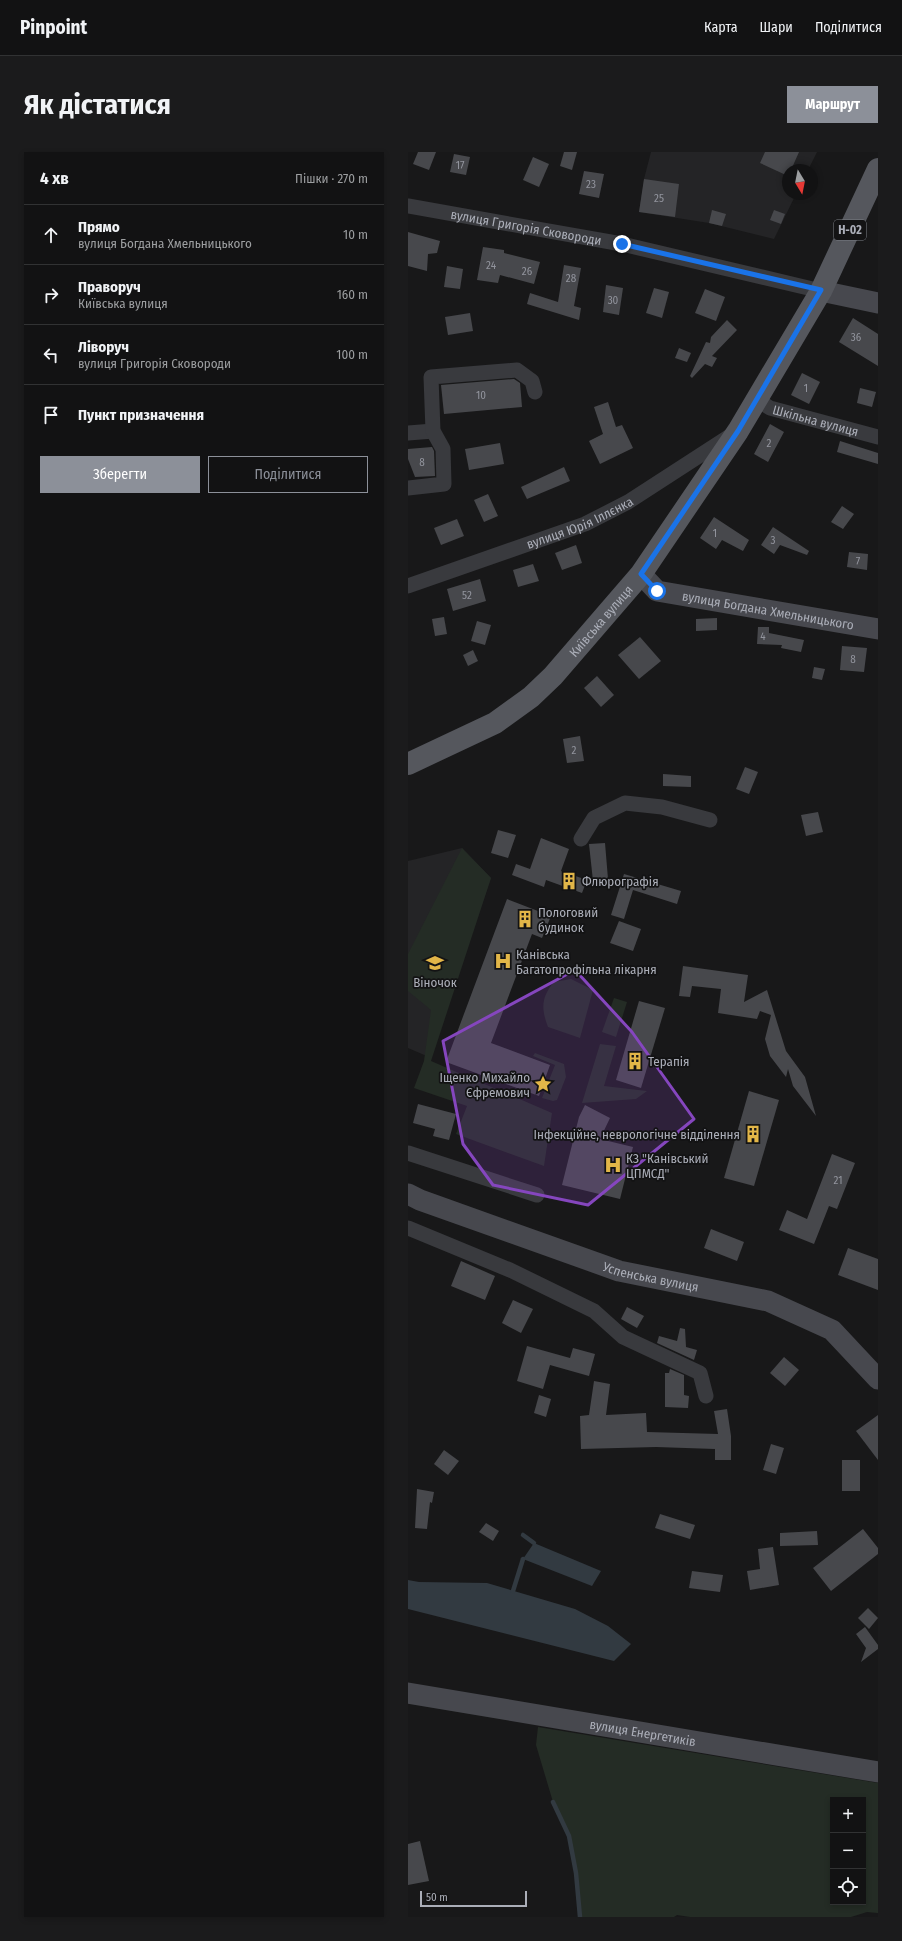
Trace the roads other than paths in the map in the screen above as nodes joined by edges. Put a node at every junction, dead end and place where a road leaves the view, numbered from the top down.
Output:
1 (878, 169) edge
2 (408, 206) edge
3 (821, 290) junction
4 (878, 303) edge
5 (535, 392) dead end
6 (756, 399) junction
7 (738, 431) junction
8 (433, 432) junction
9 (408, 433) edge
10 (878, 437) edge
11 (408, 488) edge
12 (641, 574) junction
13 (408, 586) edge
14 (878, 629) edge
15 (408, 764) edge
16 (710, 820) dead end
17 (581, 839) dead end
18 (408, 1153) edge
19 (408, 1194) edge
20 (537, 1195) dead end
21 (408, 1228) edge
22 (878, 1379) edge
23 (706, 1396) dead end
24 (408, 1693) edge
25 (878, 1772) edge

1 - 3 main road, Київська вулиця / Н-02
2 - 3 street, вулиця Григорія Сковороди
3 - 4 street, вулиця Григорія Сковороди
3 - 6 main road, Київська вулиця / Н-02
5 - 8 street
6 - 7 main road, Київська вулиця / Н-02
6 - 10 street, Шкільна вулиця
7 - 12 main road, Київська вулиця / Н-02
7 - 13 street, вулиця Юрія Іллєнка
8 - 9 street
8 - 11 street
12 - 14 street, вулиця Богдана Хмельницького
12 - 15 main road, Київська вулиця / Н-02
16 - 17 street
18 - 20 street
19 - 22 street, Успенська вулиця
21 - 23 street
24 - 25 street, вулиця Енергетиків

